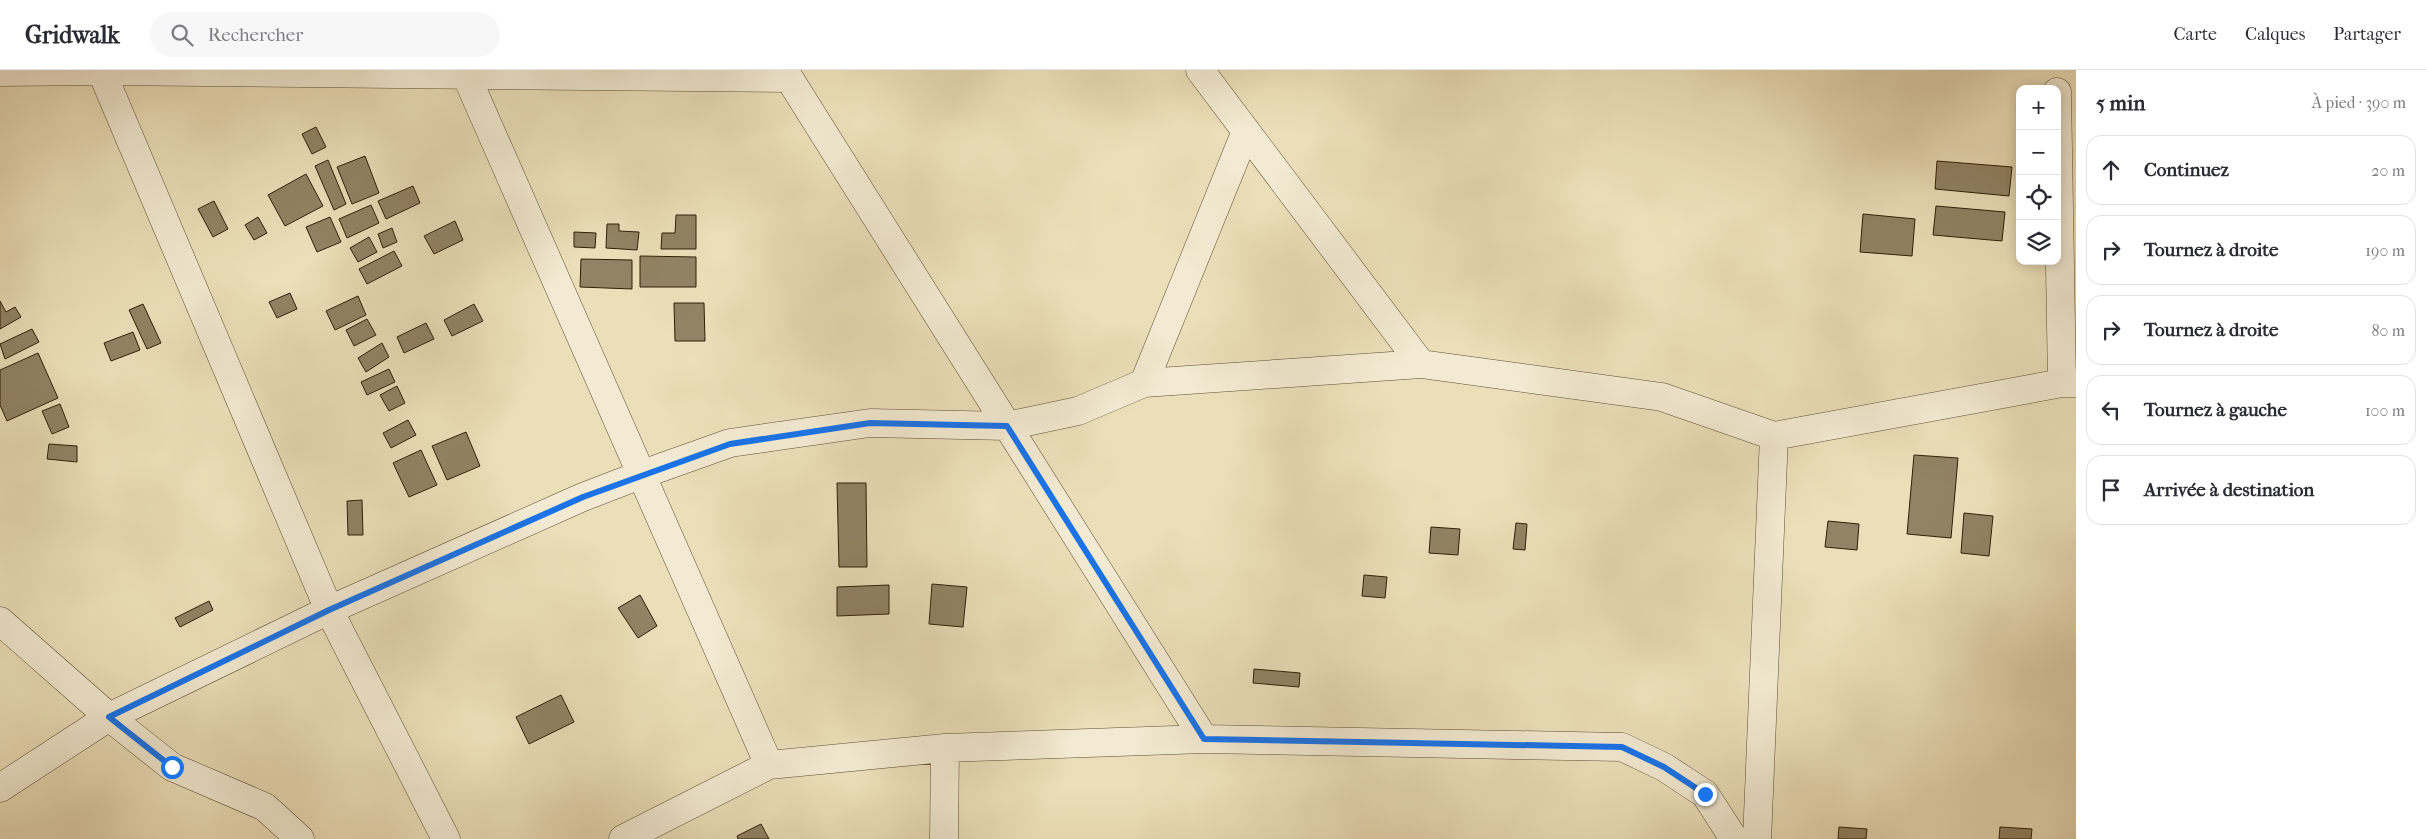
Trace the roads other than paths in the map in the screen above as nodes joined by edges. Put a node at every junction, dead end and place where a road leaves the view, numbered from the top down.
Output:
1 (101, 70) edge
2 (1200, 70) edge
3 (2057, 70) edge
4 (0, 72) edge
5 (787, 74) edge
6 (466, 75) junction
7 (2057, 85) edge
8 (2059, 130) edge
9 (1246, 131) junction
10 (1421, 364) junction
11 (1144, 383) junction
12 (2069, 383) edge
13 (1007, 426) junction
14 (1774, 436) junction
15 (643, 474) junction
16 (329, 610) junction
17 (0, 620) edge
18 (109, 717) junction
19 (1204, 739) junction
20 (945, 748) junction
21 (769, 765) junction
22 (0, 788) edge
23 (300, 839) edge
24 (446, 839) edge
25 (623, 839) edge
26 (944, 839) edge
27 (1734, 839) edge
28 (1757, 839) edge

1 - 4 street
1 - 6 street
1 - 16 street
2 - 9 street
3 - 7 street
5 - 6 street
5 - 13 street
6 - 15 street
8 - 12 street
9 - 10 street
9 - 11 street
10 - 11 street
10 - 14 street
11 - 13 street
12 - 14 street
13 - 15 street
13 - 19 street
14 - 28 street
15 - 16 street
15 - 21 street
16 - 18 street
16 - 24 street
17 - 18 street
18 - 22 street
18 - 23 street
19 - 20 street
19 - 27 street
20 - 21 street
20 - 26 street
21 - 25 street

